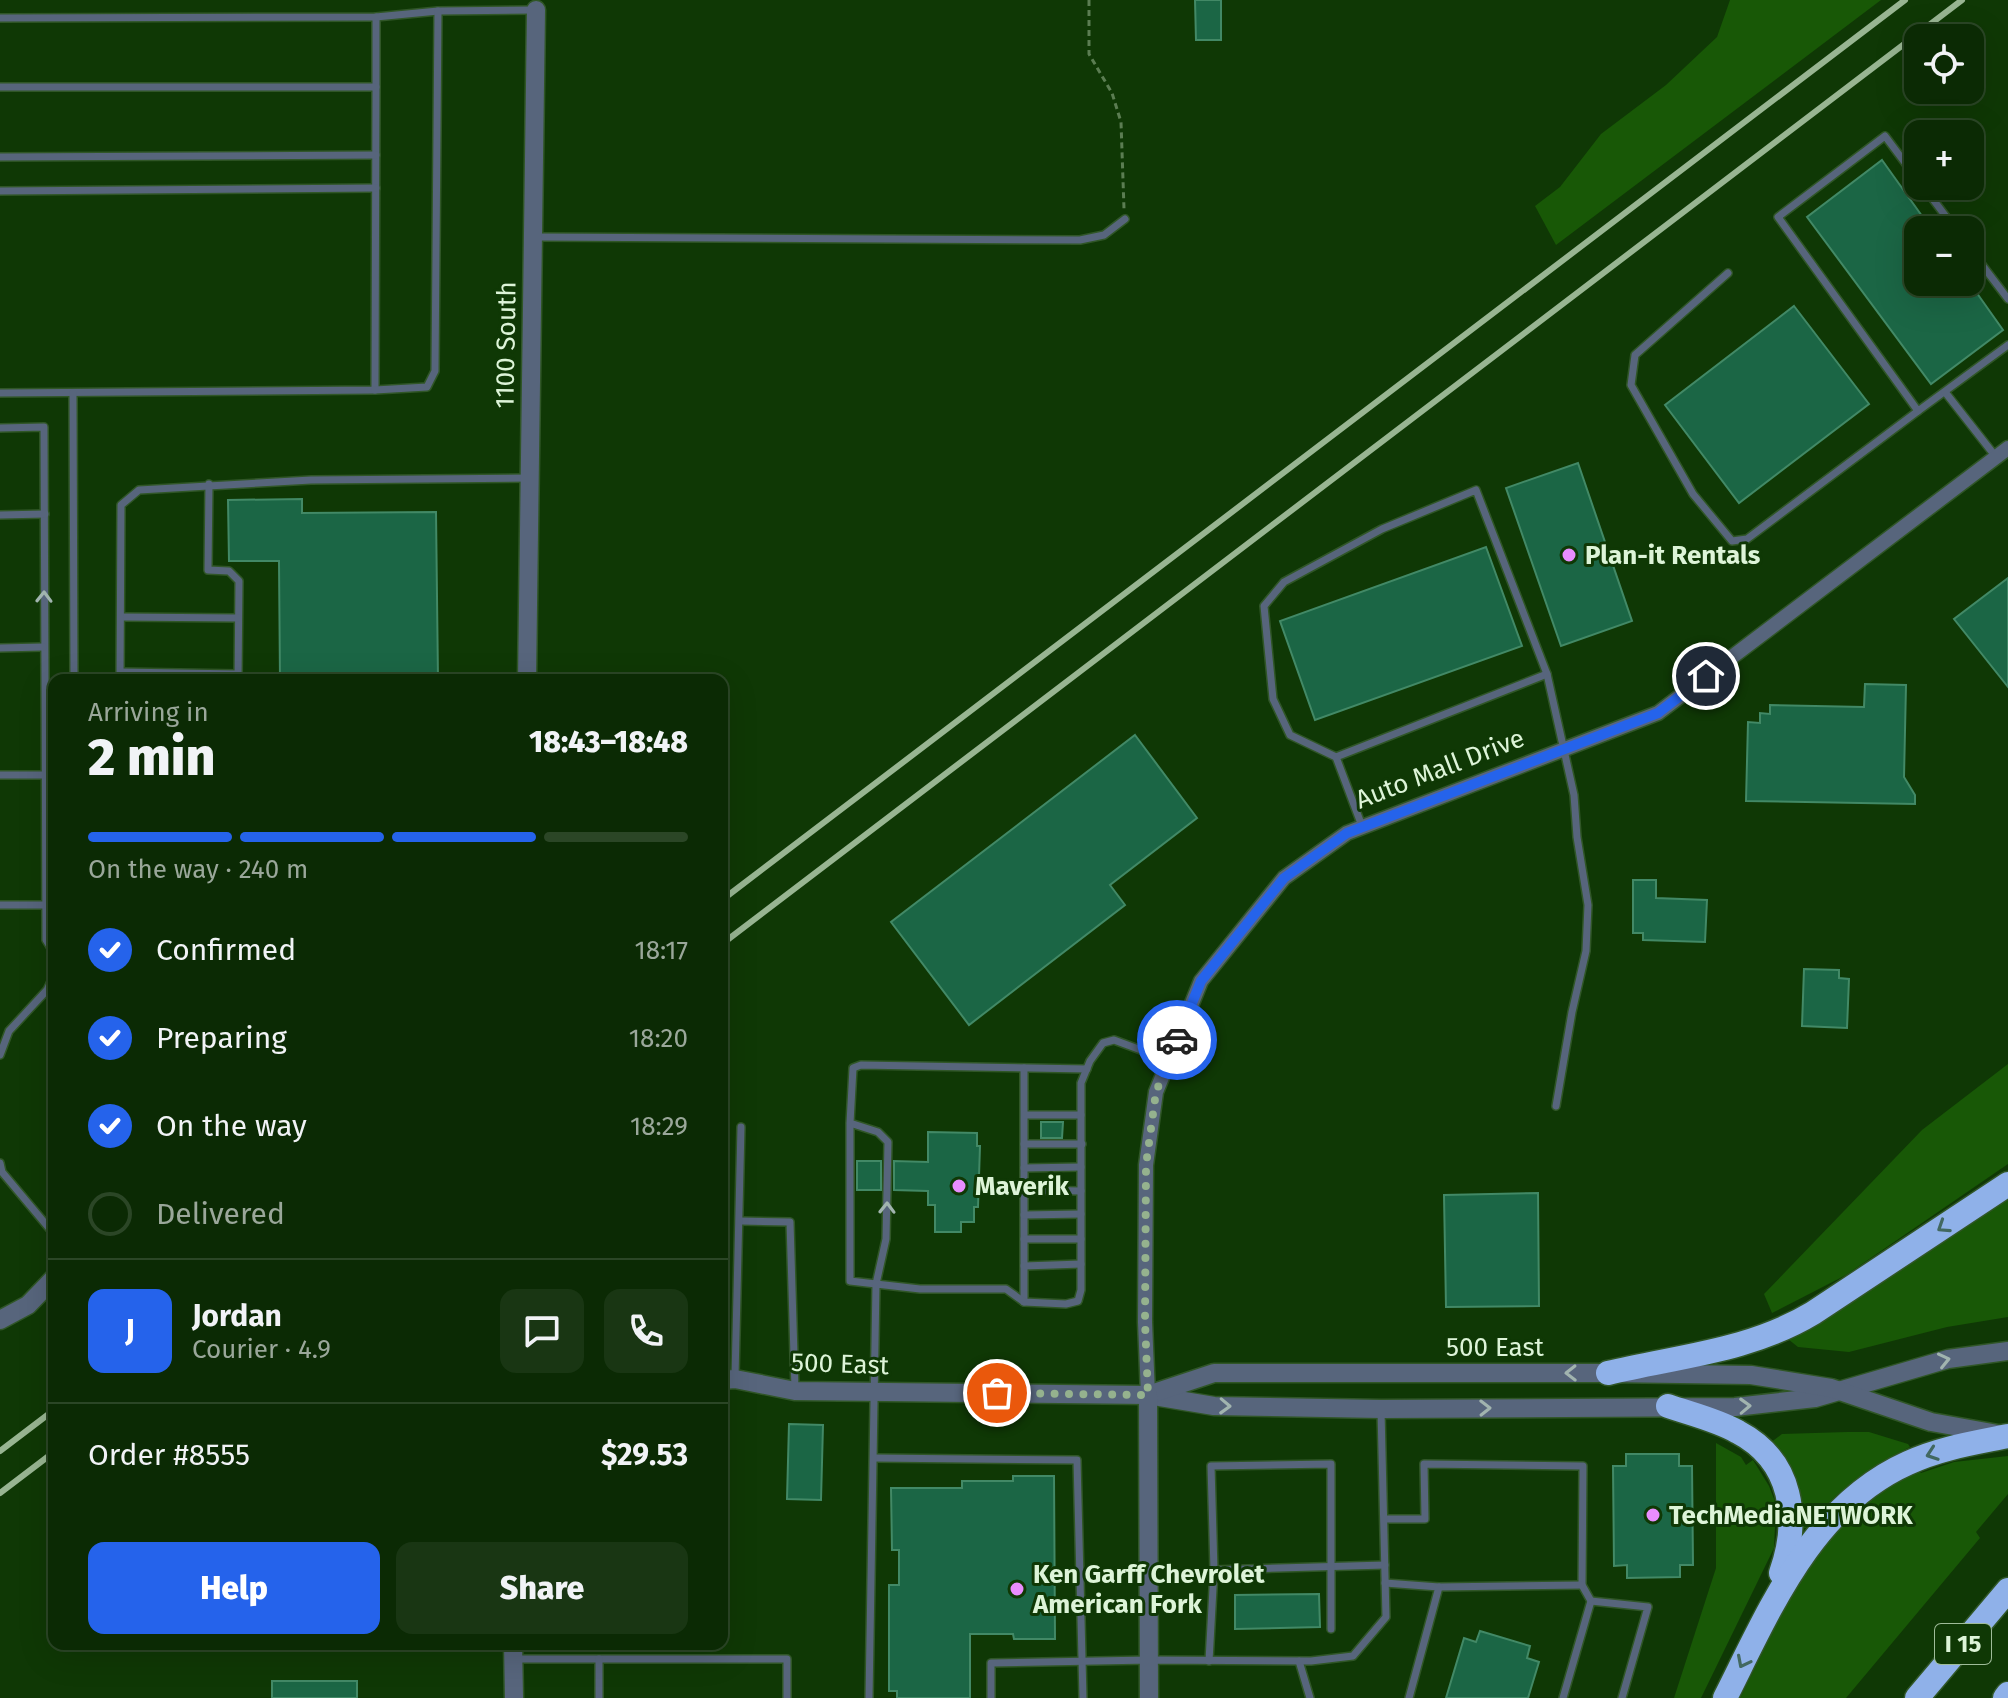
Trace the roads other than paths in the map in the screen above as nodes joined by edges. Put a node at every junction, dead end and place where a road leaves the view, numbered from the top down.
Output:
1 (536, 5) edge
2 (438, 11) junction
3 (376, 17) junction
4 (0, 18) edge
5 (0, 87) edge
6 (376, 87) junction
7 (376, 155) junction
8 (0, 157) edge
9 (1904, 161) edge
10 (376, 188) junction
11 (0, 191) edge
12 (1125, 219) road end
13 (534, 237) junction
14 (1984, 267) edge
15 (1728, 273) dead end
16 (2008, 299) edge
17 (2008, 345) edge
18 (375, 390) junction
19 (1945, 392) junction
20 (0, 393) edge
21 (73, 393) junction
22 (1918, 411) junction
23 (0, 428) edge
24 (2002, 452) edge
25 (530, 478) junction
26 (209, 484) junction
27 (45, 514) junction
28 (0, 515) edge
29 (121, 617) junction
30 (238, 618) junction
31 (43, 647) junction
32 (0, 648) edge
33 (74, 674) edge
34 (120, 674) edge
35 (238, 674) edge
36 (527, 674) edge
37 (1547, 674) junction
38 (1563, 750) junction
39 (1336, 757) junction
40 (0, 775) edge
41 (44, 775) junction
42 (1362, 827) junction
43 (0, 905) edge
44 (45, 905) junction
45 (48, 943) edge
46 (48, 988) edge
47 (0, 1029) edge
48 (9, 1032) junction
49 (0, 1055) edge
50 (1169, 1061) junction
51 (1024, 1068) junction
52 (1087, 1069) junction
53 (1556, 1106) dead end
54 (1025, 1115) junction
55 (1081, 1115) junction
56 (850, 1123) junction
57 (741, 1127) dead end
58 (1024, 1144) junction
59 (1082, 1144) junction
60 (0, 1163) edge
61 (1081, 1167) junction
62 (1024, 1168) junction
63 (2008, 1184) edge
64 (1024, 1190) junction
65 (1081, 1191) junction
66 (1081, 1214) junction
67 (1024, 1215) junction
68 (741, 1221) junction
69 (48, 1227) edge
70 (1024, 1239) junction
71 (1081, 1239) junction
72 (1081, 1264) junction
73 (1024, 1266) junction
74 (48, 1284) edge
75 (876, 1284) junction
76 (1024, 1302) junction
77 (0, 1320) edge
78 (2008, 1351) edge
79 (1608, 1373) junction
80 (729, 1380) edge
81 (795, 1391) junction
82 (876, 1392) junction
83 (1843, 1392) junction
84 (1148, 1395) junction
85 (1668, 1406) junction
86 (1381, 1409) junction
87 (2008, 1435) edge
88 (874, 1458) junction
89 (1385, 1519) junction
90 (1385, 1565) junction
91 (1332, 1566) junction
92 (1214, 1570) junction
93 (1385, 1583) junction
94 (1582, 1585) junction
95 (1439, 1587) junction
96 (2008, 1590) edge
97 (1591, 1601) junction
98 (1761, 1627) junction
99 (1331, 1629) dead end
100 (513, 1651) edge
101 (599, 1659) junction
102 (1149, 1660) junction
103 (1083, 1661) junction
104 (1209, 1661) junction
105 (1299, 1661) junction
106 (514, 1698) edge
107 (599, 1698) edge
108 (787, 1698) edge
109 (869, 1698) edge
110 (991, 1698) edge
111 (1083, 1698) edge
112 (1149, 1698) edge
113 (1310, 1698) edge
114 (1409, 1698) edge
115 (1563, 1698) edge
116 (1622, 1698) edge
117 (1725, 1698) edge
118 (1917, 1698) edge

1 - 2 lane
1 - 13 street, 1100 South
2 - 3 lane
2 - 18 lane
3 - 4 lane
3 - 6 lane
5 - 6 lane
6 - 7 lane
7 - 8 lane
7 - 10 lane
9 - 22 lane
10 - 11 lane
10 - 18 lane
12 - 13 lane
13 - 25 street, 1100 South
14 - 16 lane
15 - 22 lane
17 - 19 lane
18 - 21 lane
19 - 22 lane
19 - 24 lane
20 - 21 lane
21 - 33 lane
23 - 27 lane
24 - 38 street, Auto Mall Drive
25 - 26 lane
25 - 36 street, 1100 South
26 - 29 lane
26 - 30 lane
27 - 28 lane
31 -> 27 lane
29 - 30 lane
29 - 34 lane
30 - 35 lane
31 - 32 lane
31 - 41 lane
37 - 38 lane
37 - 39 lane
37 - 39 lane
38 - 42 street, Auto Mall Drive
38 - 53 lane
39 - 42 lane
40 - 41 lane
41 - 44 lane
42 - 50 street, Auto Mall Drive
43 - 44 lane
44 - 45 lane
46 - 48 lane
47 - 48 lane
48 - 49 lane
50 - 52 lane
50 - 84 street, Auto Mall Drive
51 - 52 lane
51 - 54 lane
51 - 56 lane
52 - 55 lane
54 - 55 lane
54 - 58 lane
55 - 59 lane
56 - 75 lane
75 -> 56 lane
57 - 68 lane
58 - 59 lane
58 - 62 lane
59 - 61 lane
60 - 69 lane
61 - 62 lane
61 - 65 lane
62 - 64 lane
63 -> 79 highway
64 - 65 lane
64 - 67 lane
65 - 66 lane
66 - 67 lane
66 - 71 lane
67 - 70 lane
68 - 80 lane
68 - 81 lane
70 - 71 lane
70 - 73 lane
71 - 72 lane
72 - 73 lane
72 - 76 lane
73 - 76 lane
74 - 77 street
75 - 76 lane
75 - 82 lane
83 -> 78 street, 500 East
79 - 83 street, 500 East
79 -> 84 street, 500 East
80 - 81 street, 500 East
81 - 82 street, 500 East
82 - 84 street, 500 East
82 - 88 lane
85 -> 83 street, 500 East
83 - 87 street, 500 East
84 -> 86 street, 500 East
84 - 102 street, Auto Mall Drive
86 -> 85 street, 500 East
85 - 98 highway
86 - 89 lane
87 -> 98 highway
88 - 103 lane
88 - 109 lane
89 - 90 lane
89 - 94 lane
90 - 91 lane
90 - 93 lane
91 - 92 lane
91 - 92 lane
91 - 99 lane
92 - 104 lane
93 - 95 lane
93 - 105 lane
94 - 95 lane
94 - 97 lane
95 - 114 lane
96 - 118 highway, I 15
97 - 115 lane
97 - 116 lane
98 -> 117 highway
100 - 101 lane
100 - 106 street
101 - 107 lane
101 - 108 lane
102 - 103 lane
102 - 104 lane
102 - 112 street, Auto Mall Drive
103 - 110 lane
103 - 111 lane
104 - 105 lane
105 - 113 lane

